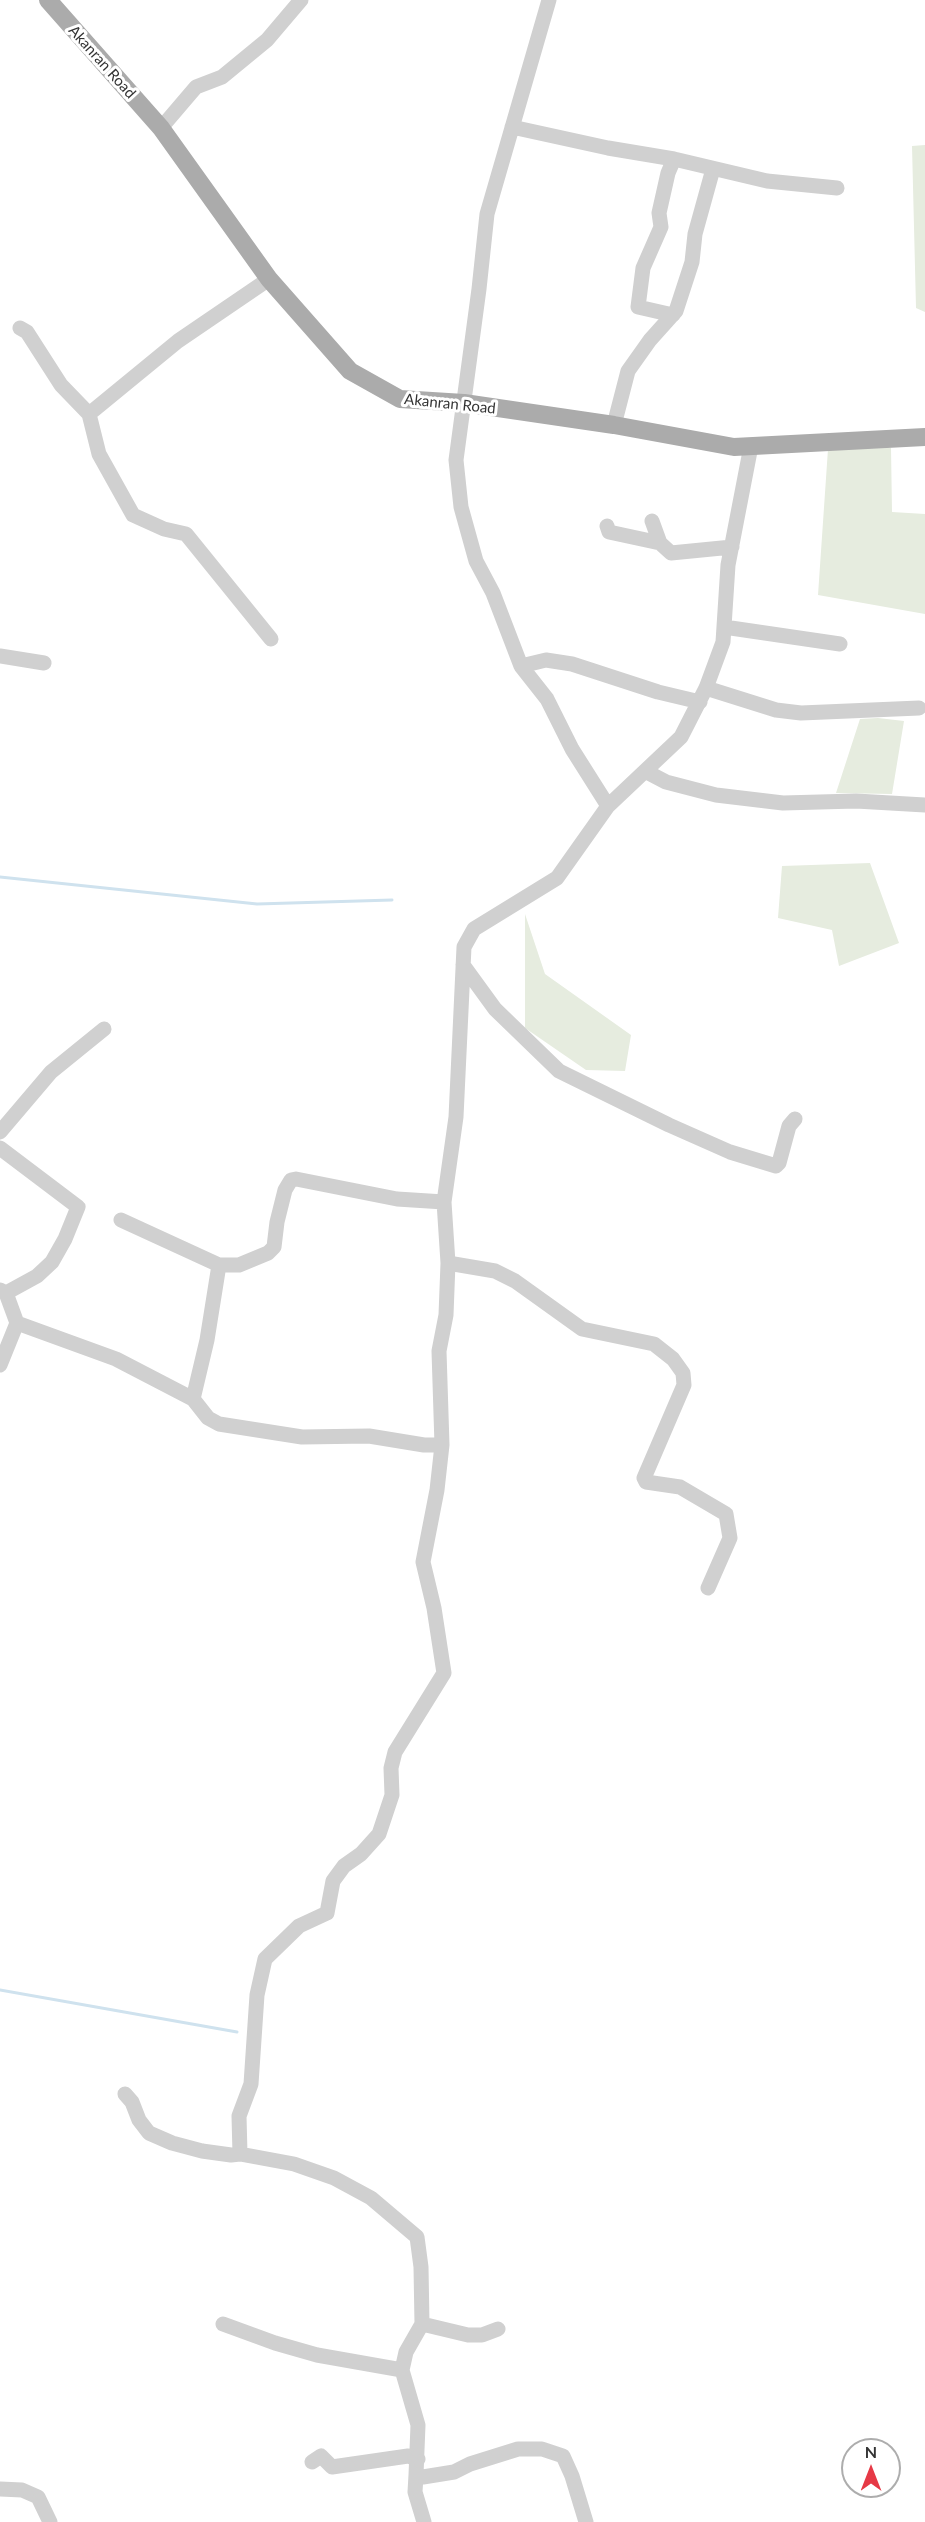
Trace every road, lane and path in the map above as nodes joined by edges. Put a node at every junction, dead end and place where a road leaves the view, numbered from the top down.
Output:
1 (48, 0) edge
2 (301, 0) edge
3 (549, 0) edge
4 (512, 127) junction
5 (161, 128) junction
6 (674, 159) junction
7 (713, 169) junction
8 (837, 188) dead end
9 (269, 279) junction
10 (673, 315) junction
11 (21, 328) dead end
12 (464, 403) junction
13 (89, 414) junction
14 (614, 426) junction
15 (925, 437) edge
16 (750, 446) junction
17 (652, 521) dead end
18 (607, 526) dead end
19 (660, 543) junction
20 (732, 547) junction
21 (724, 627) junction
22 (271, 639) dead end
23 (840, 644) dead end
24 (0, 657) edge
25 (44, 663) dead end
26 (521, 666) junction
27 (703, 695) junction
28 (919, 708) dead end
29 (645, 771) junction
30 (925, 805) edge
31 (609, 806) junction
32 (463, 965) junction
33 (104, 1029) dead end
34 (795, 1119) dead end
35 (0, 1132) edge
36 (0, 1148) edge
37 (444, 1202) junction
38 (121, 1220) dead end
39 (448, 1263) junction
40 (219, 1265) junction
41 (3, 1291) edge
42 (17, 1323) junction
43 (0, 1365) edge
44 (193, 1399) junction
45 (442, 1445) junction
46 (708, 1588) dead end
47 (125, 2094) dead end
48 (240, 2154) junction
49 (223, 2324) dead end
50 (422, 2324) junction
51 (498, 2329) dead end
52 (402, 2370) junction
53 (418, 2459) junction
54 (312, 2462) dead end
55 (416, 2475) junction
56 (0, 2488) edge
57 (50, 2522) edge
58 (424, 2522) edge
59 (586, 2522) edge

1 - 5 main road, Akanran Road
2 - 5 street
3 - 4 street
4 - 6 street
4 - 12 street
5 - 9 main road, Akanran Road
6 - 7 street
6 - 10 street
7 - 8 street
7 - 10 street
9 - 12 main road, Akanran Road
9 - 13 street
10 - 14 street
11 - 13 street
12 - 14 main road, Akanran Road
12 - 26 street
13 - 22 street
14 - 16 main road, Akanran Road
15 - 16 main road, Akanran Road
16 - 20 street
17 - 19 street
18 - 19 street
19 - 20 street
20 - 21 street
21 - 23 street
21 - 27 street
24 - 25 street
26 - 27 street
26 - 31 street
27 - 28 street
27 - 29 street
29 - 30 street
29 - 31 street
31 - 32 street
32 - 34 street
32 - 37 street
33 - 35 street
36 - 41 street
37 - 39 street
37 - 40 street
38 - 40 street
39 - 45 street
39 - 46 street
40 - 44 street
41 - 42 street
42 - 43 street
42 - 44 street
44 - 45 street
45 - 48 street
47 - 48 street
48 - 50 street
49 - 52 street
50 - 51 street
50 - 52 street
52 - 53 street
53 - 54 street
53 - 55 street
55 - 58 street
55 - 59 street
56 - 57 street

